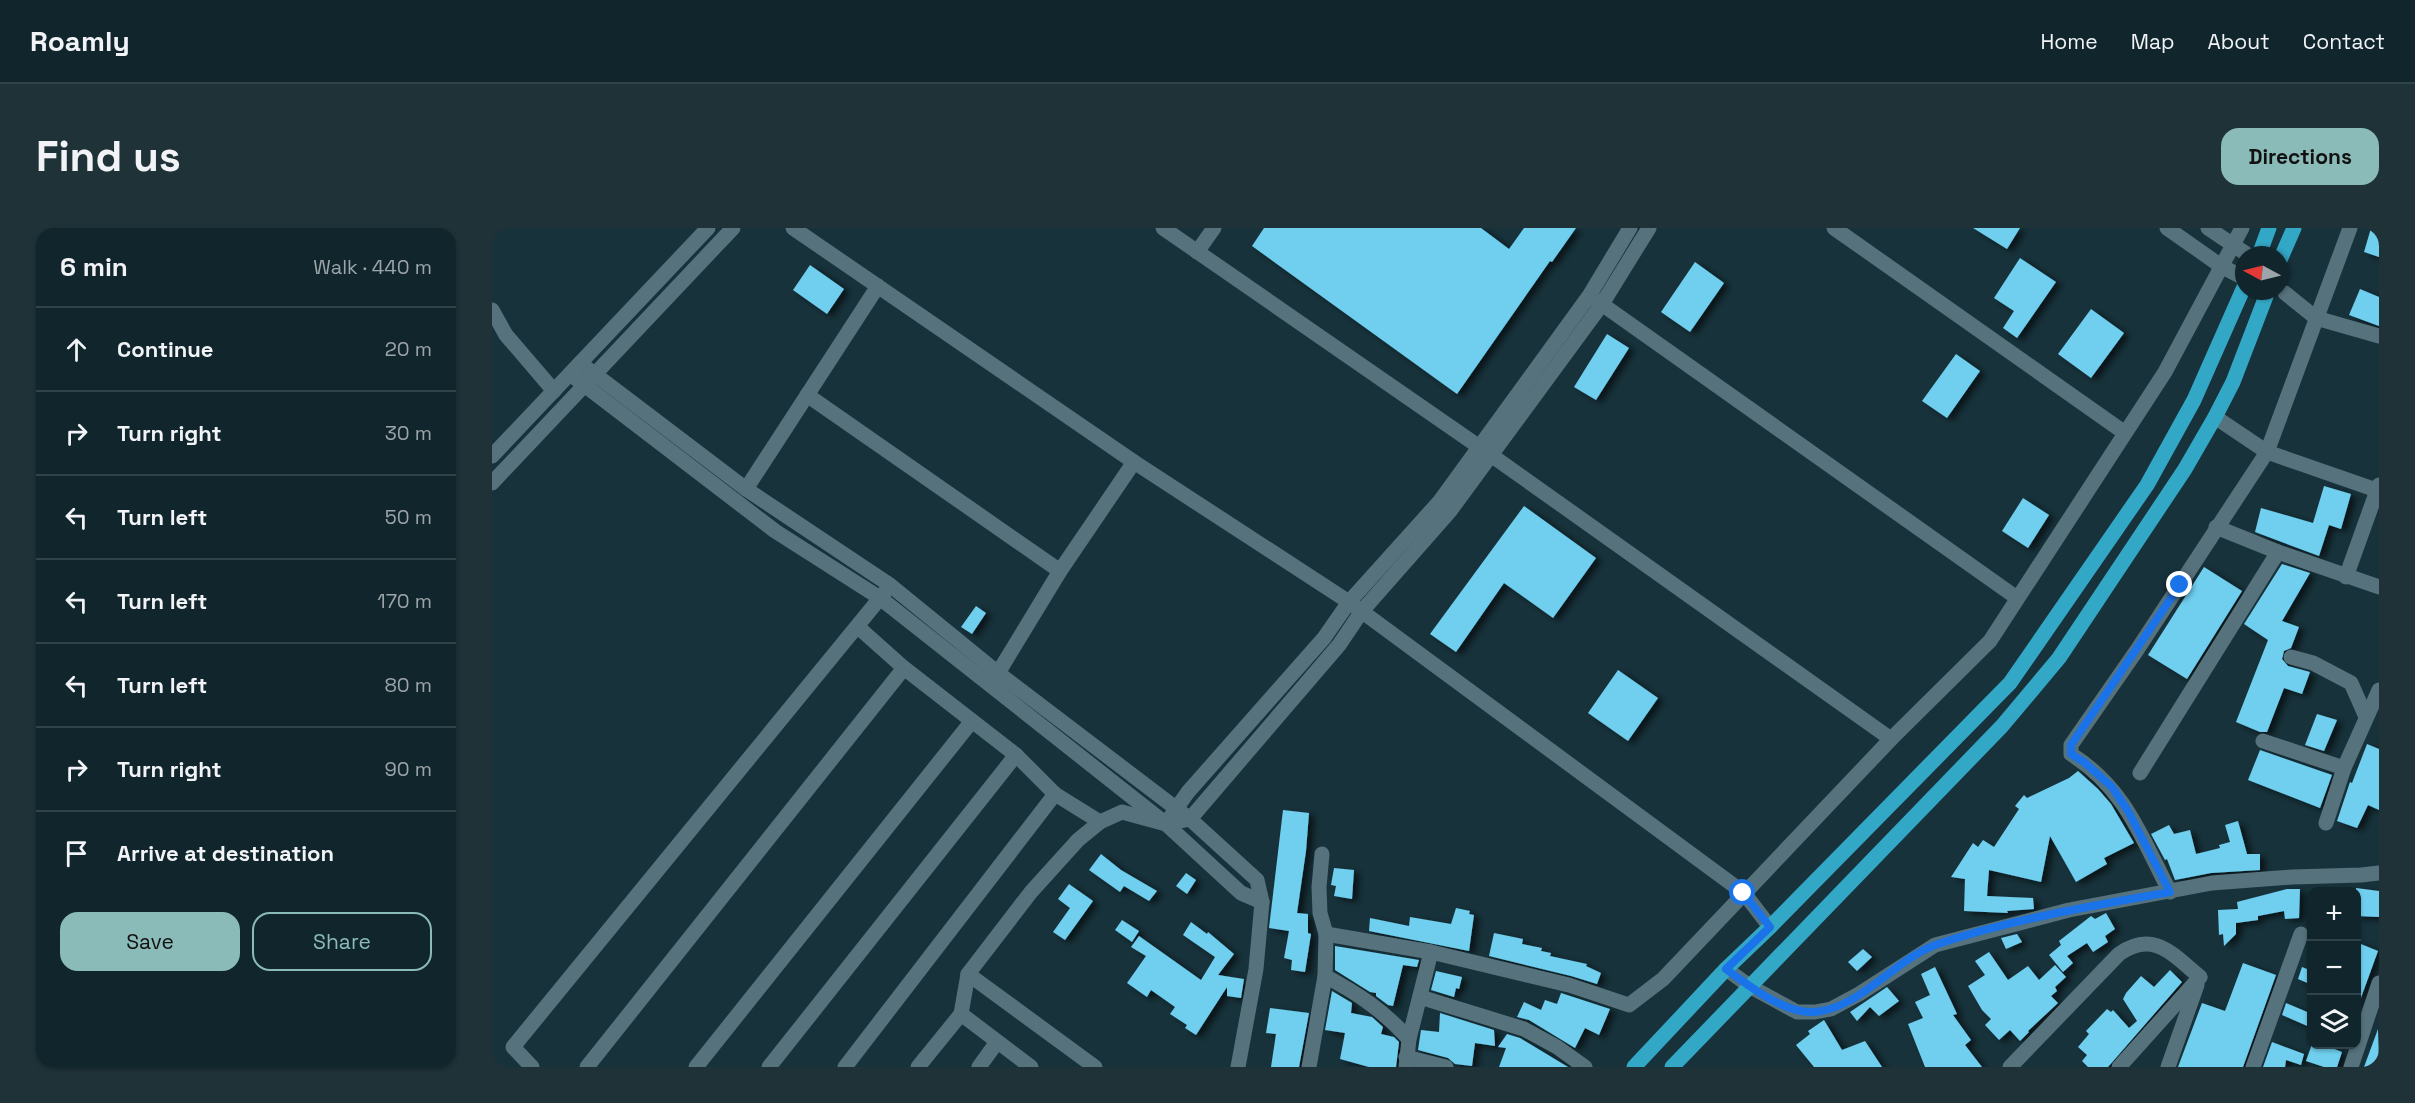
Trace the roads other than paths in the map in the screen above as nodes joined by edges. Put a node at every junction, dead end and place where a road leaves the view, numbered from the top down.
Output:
1 (708, 228) edge
2 (733, 228) edge
3 (793, 228) edge
4 (1163, 228) edge
5 (1214, 228) edge
6 (1630, 228) edge
7 (1649, 228) edge
8 (1834, 228) edge
9 (2167, 228) edge
10 (2208, 228) edge
11 (2242, 228) edge
12 (2269, 228) edge
13 (2294, 228) edge
14 (2350, 228) edge
15 (2262, 246) edge
16 (2286, 246) edge
17 (2234, 247) junction
18 (1197, 252) junction
19 (2221, 266) junction
20 (2235, 273) edge
21 (878, 286) junction
22 (2289, 293) edge
23 (1596, 300) junction
24 (2238, 300) edge
25 (2264, 300) edge
26 (492, 310) edge
27 (2316, 318) junction
28 (2379, 336) edge
29 (575, 369) junction
30 (589, 380) junction
31 (554, 391) junction
32 (807, 395) junction
33 (2215, 417) junction
34 (2126, 433) junction
35 (1485, 451) junction
36 (2267, 452) junction
37 (492, 456) edge
38 (1134, 462) junction
39 (492, 483) edge
40 (746, 489) junction
41 (2378, 489) edge
42 (2216, 527) junction
43 (2278, 552) junction
44 (1060, 571) junction
45 (2346, 577) junction
46 (890, 585) junction
47 (2379, 587) edge
48 (880, 598) junction
49 (2017, 598) junction
50 (1356, 606) junction
51 (858, 627) junction
52 (2290, 657) dead end
53 (904, 668) junction
54 (998, 673) junction
55 (2379, 690) edge
56 (2366, 717) junction
57 (972, 721) junction
58 (1891, 739) junction
59 (2263, 741) dead end
60 (1016, 755) junction
61 (2344, 768) junction
62 (2140, 773) dead end
63 (1055, 794) junction
64 (1176, 808) junction
65 (1190, 819) junction
66 (1100, 822) junction
67 (2326, 823) dead end
68 (1166, 824) junction
69 (1322, 854) dead end
70 (2379, 873) edge
71 (2170, 892) junction
72 (1743, 893) junction
73 (1262, 902) junction
74 (1770, 927) junction
75 (1326, 934) junction
76 (2301, 934) dead end
77 (1431, 952) junction
78 (1726, 969) junction
79 (968, 974) junction
80 (1325, 976) junction
81 (2200, 977) junction
82 (2379, 982) edge
83 (1750, 987) junction
84 (1420, 997) junction
85 (961, 1014) junction
86 (1409, 1039) junction
87 (997, 1042) junction
88 (1406, 1062) edge
89 (532, 1067) edge
90 (587, 1067) edge
91 (696, 1067) edge
92 (769, 1067) edge
93 (846, 1067) edge
94 (918, 1067) edge
95 (979, 1067) edge
96 (1030, 1067) edge
97 (1095, 1067) edge
98 (1238, 1067) edge
99 (1309, 1067) edge
100 (1446, 1067) edge
101 (1585, 1067) edge
102 (1634, 1067) edge
103 (1672, 1067) edge
104 (2010, 1067) edge
105 (2119, 1067) edge
106 (2168, 1067) edge
107 (2253, 1067) edge
108 (2351, 1067) edge

1 - 29 street
2 - 30 street
3 - 21 street
4 - 18 street
5 - 18 street
6 - 23 street
7 - 23 street
8 - 34 street
9 - 19 street
10 - 17 street
11 - 17 street
12 - 15 main road
13 - 16 main road
14 - 27 street
17 - 19 street
18 - 35 street
19 - 20 street
19 - 34 street
21 - 32 street
21 - 38 street
22 - 27 street
23 - 35 street
23 - 49 street
24 - 74 main road
25 - 33 main road
26 - 31 street
27 - 28 street
27 - 36 street
29 - 30 street
29 - 31 street
30 - 39 street
30 - 40 street
30 - 48 street
31 - 37 street
32 - 40 street
32 - 44 street
33 - 36 street
33 - 83 main road
34 - 49 street
35 - 50 street
35 - 58 street
36 - 41 street
36 - 42 street
38 - 44 street
38 - 50 street
40 - 46 street
41 - 45 street
42 - 43 street
42 - 71 street
43 - 45 street
43 - 62 street
44 - 54 street
45 - 47 street
46 - 48 street
46 - 54 street
48 - 51 street
48 - 68 street
49 - 58 street
50 - 64 street
50 - 65 street
50 - 72 street
51 - 53 street
51 - 89 street
52 - 56 street
53 - 57 street
53 - 90 street
54 - 64 street
55 - 56 street
56 - 61 street
57 - 60 street
57 - 91 street
58 - 72 street
59 - 61 street
60 - 63 street
60 - 92 street
61 - 67 street
63 - 66 street
63 - 93 street
64 - 65 street
64 - 68 street
65 - 68 street
65 - 73 street
66 - 68 street
66 - 79 street
68 - 73 street
69 - 75 street
70 - 71 street
71 - 83 street
72 - 74 street
72 - 77 street
73 - 98 street
74 - 78 main road
75 - 77 street
75 - 80 street
76 - 107 street
77 - 84 street
78 - 83 street
78 - 102 main road
79 - 85 street
79 - 97 street
80 - 86 street
80 - 99 street
81 - 104 street
81 - 105 street
81 - 106 street
82 - 108 street
83 - 103 main road
84 - 86 street
84 - 101 street
85 - 87 street
85 - 94 street
86 - 88 street
87 - 95 street
87 - 96 street
88 - 100 street

